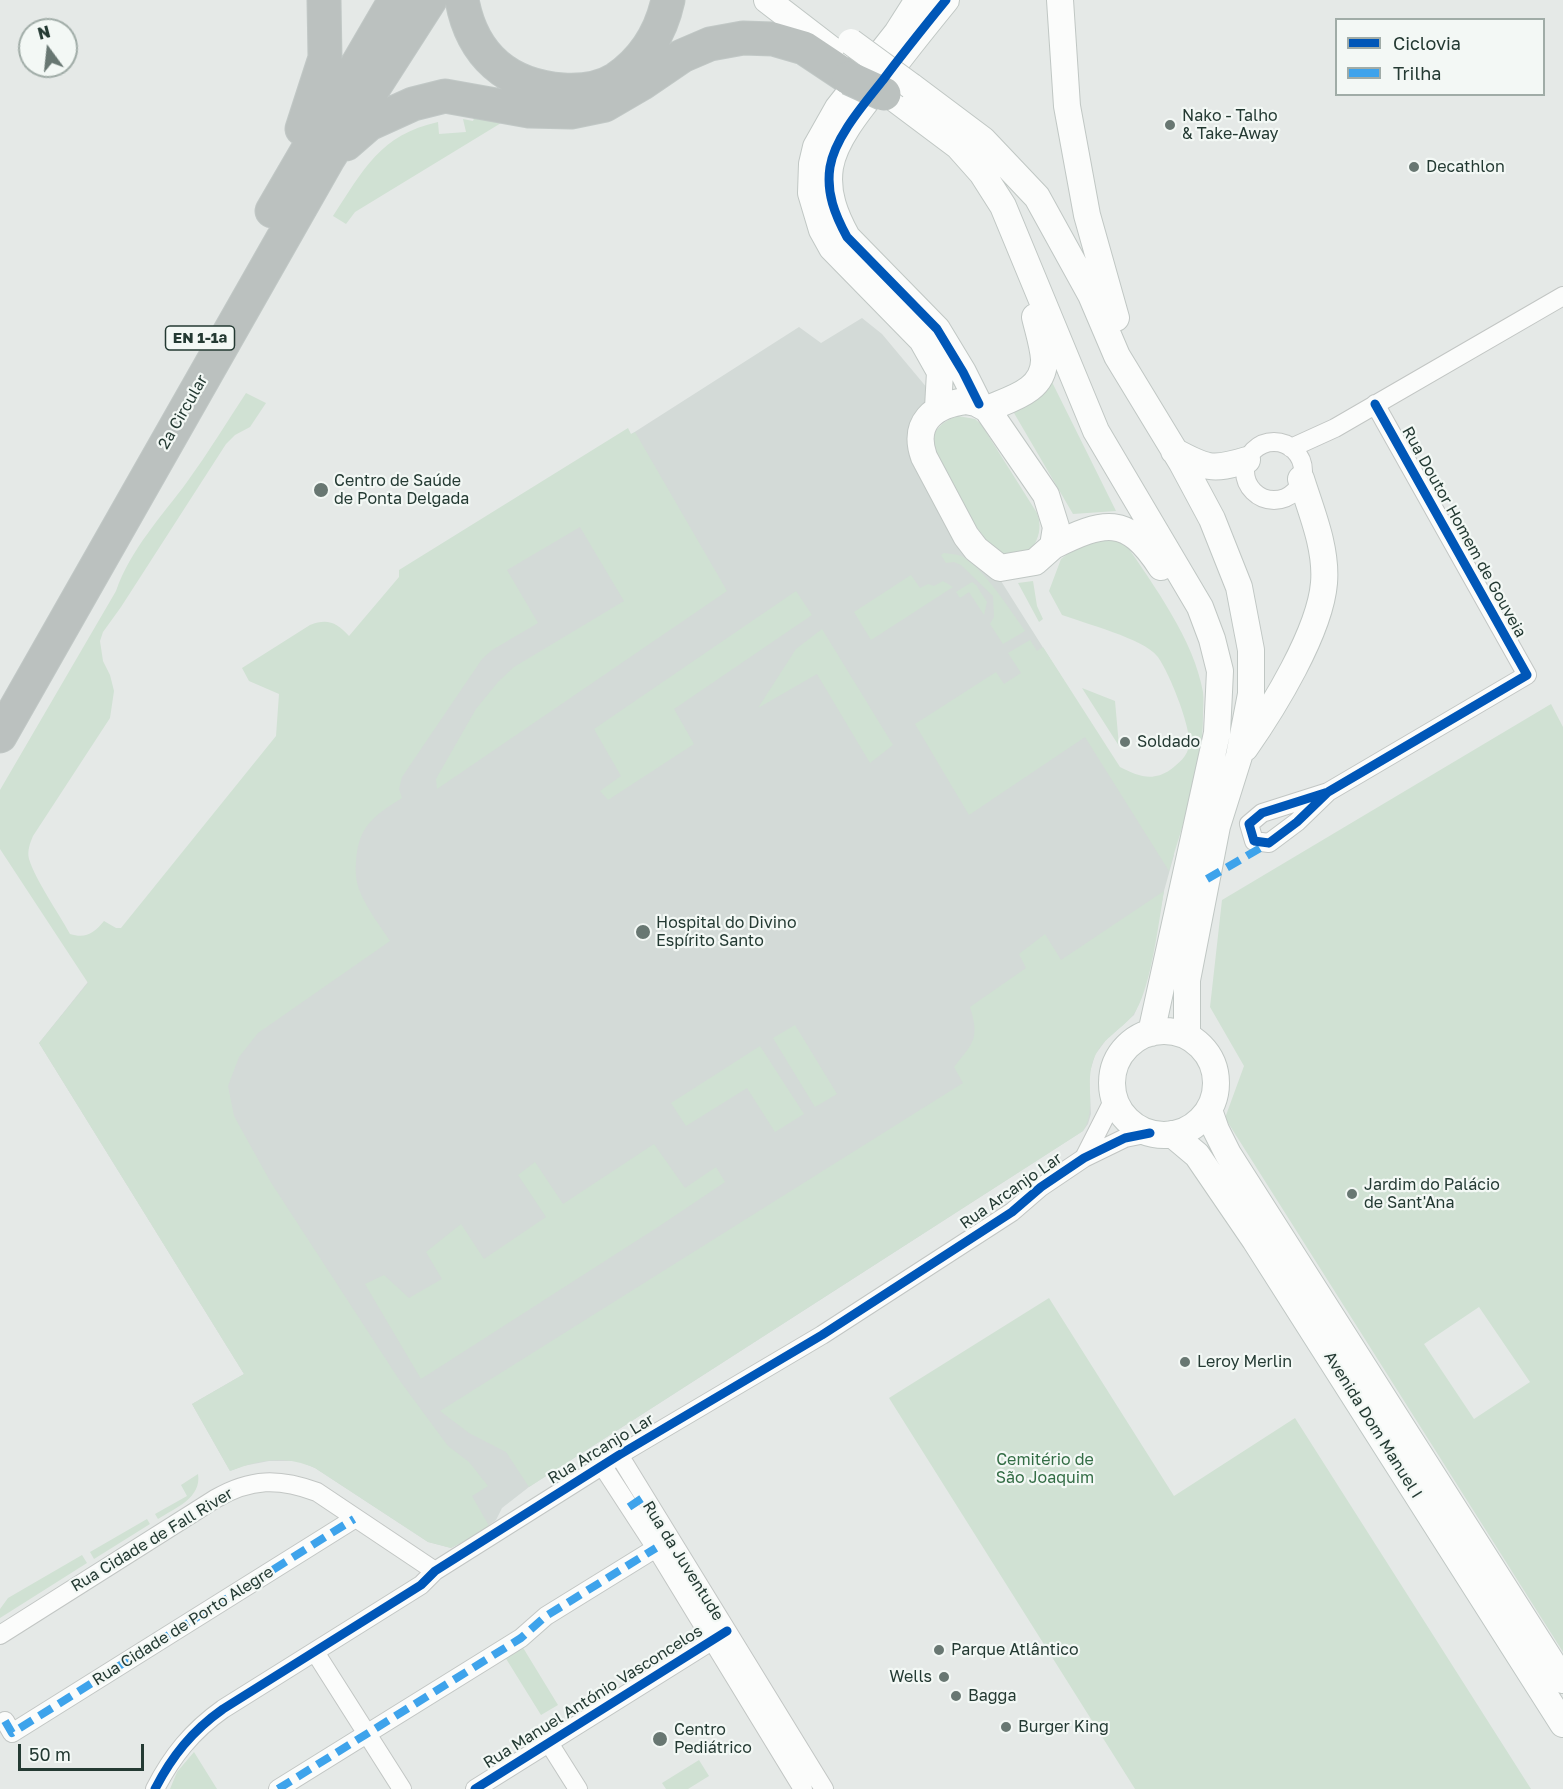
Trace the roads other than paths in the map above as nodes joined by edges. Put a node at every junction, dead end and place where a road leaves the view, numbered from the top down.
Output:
1 (324, 0) edge
2 (395, 0) edge
3 (430, 0) edge
4 (462, 0) edge
5 (668, 0) edge
6 (767, 0) edge
7 (793, 0) edge
8 (918, 0) edge
9 (946, 0) edge
10 (1060, 0) edge
11 (847, 58) junction
12 (894, 93) junction
13 (316, 157) junction
14 (1025, 257) junction
15 (1563, 296) edge
16 (1375, 404) junction
17 (1146, 405) junction
18 (983, 407) junction
19 (938, 408) junction
20 (1335, 428) junction
21 (1291, 448) junction
22 (1174, 451) junction
23 (1247, 460) junction
24 (1302, 473) junction
25 (1053, 546) junction
26 (1220, 672) junction
27 (0, 693) edge
28 (0, 736) edge
29 (1239, 756) junction
30 (1328, 792) dead end
31 (1151, 1033) junction
32 (1187, 1036) junction
33 (1114, 1099) junction
34 (1209, 1110) junction
35 (1161, 1134) junction
36 (1084, 1158) junction
37 (619, 1455) junction
38 (602, 1465) junction
39 (354, 1519) junction
40 (656, 1548) junction
41 (435, 1571) junction
42 (0, 1635) edge
43 (720, 1635) junction
44 (315, 1652) junction
45 (1563, 1680) edge
46 (1563, 1724) edge
47 (9, 1727) dead end
48 (367, 1732) junction
49 (549, 1743) junction
50 (155, 1789) edge
51 (278, 1789) edge
52 (402, 1789) edge
53 (475, 1789) edge
54 (578, 1789) edge
55 (804, 1789) edge
56 (824, 1789) edge

1 - 13 highway
2 - 13 highway, 2ª Circular / EN 1-1ª
3 - 13 highway, 2ª Circular / EN 1-1ª
4 - 5 highway
6 - 11 main road
7 - 11 main road
8 - 19 main road
9 - 18 main road
10 - 17 main road
11 - 12 highway, bridge
11 - 13 highway
12 - 14 main road
12 - 17 main road
13 - 27 highway, 2ª Circular / EN 1-1ª
13 - 28 highway, 2ª Circular / EN 1-1ª
14 - 18 main road
14 - 26 main road
15 - 16 street
16 - 20 street
16 - 30 street, Rua Doutor Homem de Gouveia
17 - 22 main road
18 - 19 main road
18 - 25 main road
19 - 25 main road
20 - 21 street
20 - 24 street
21 - 23 street
21 - 24 street
22 - 23 main road
22 - 29 main road
23 - 24 street
24 - 29 main road
25 - 26 main road
26 - 31 main road
29 - 32 main road
31 - 32 main road
31 - 33 main road
32 - 34 main road
33 - 35 main road
33 - 36 street
34 - 35 main road
34 - 45 main road, Avenida Dom Manuel I
35 - 36 street, Rua Arcanjo Lar
35 - 46 main road, Avenida Dom Manuel I
36 - 37 street, Rua Arcanjo Lar
37 - 38 street, Rua Arcanjo Lar
37 - 43 street, Rua da Juventude
38 - 40 street, Rua da Juventude
38 - 41 street, Rua Arcanjo Lar
39 - 41 street, Rua Cidade de Fall River
39 - 42 street, Rua Cidade de Fall River
39 - 47 street, Rua Cidade de Porto Alegre
40 - 43 street, Rua da Juventude
40 - 48 street
41 - 44 street, Rua Arcanjo Lar
43 - 49 street, Rua Manuel António Vasconcelos
43 - 55 street, Rua da Juventude
43 - 56 street, Rua da Juventude
44 - 48 street
44 - 50 street, Rua Arcanjo Lar
48 - 51 street
48 - 52 street
49 - 53 street, Rua Manuel António Vasconcelos
49 - 54 street

